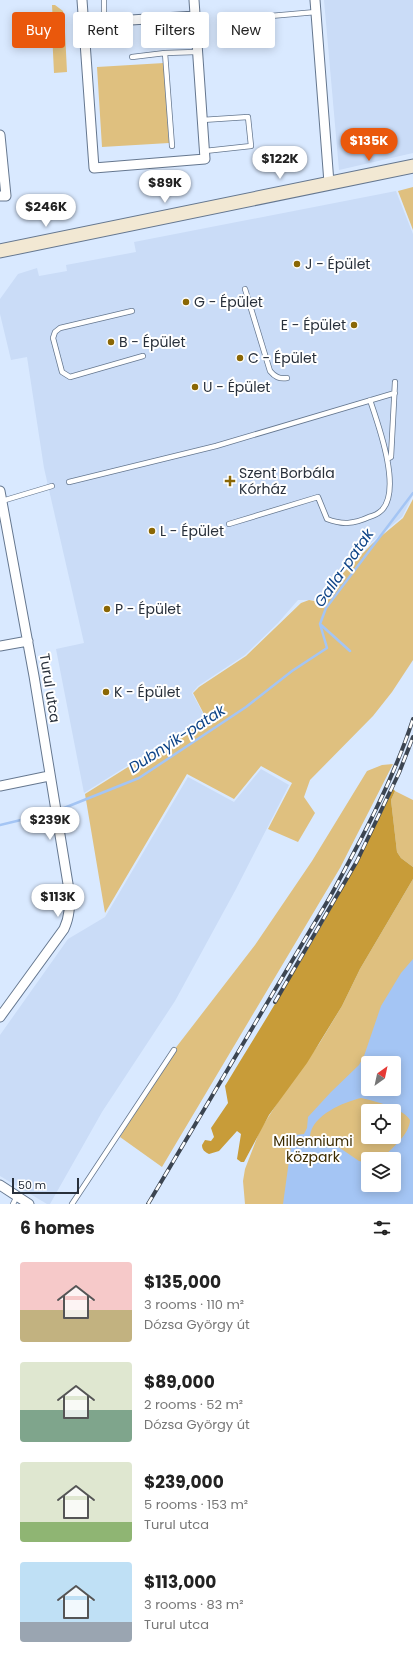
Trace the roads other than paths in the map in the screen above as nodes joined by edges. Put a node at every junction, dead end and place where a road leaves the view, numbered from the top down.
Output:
1 (82, 0) edge
2 (104, 0) edge
3 (194, 0) edge
4 (315, 0) edge
5 (83, 12) edge
6 (104, 12) edge
7 (195, 12) edge
8 (316, 12) junction
9 (275, 16) edge
10 (85, 48) edge
11 (196, 48) edge
12 (196, 52) junction
13 (165, 53) junction
14 (132, 57) dead end
15 (202, 120) junction
16 (0, 135) edge
17 (172, 146) dead end
18 (204, 151) junction
19 (413, 166) edge
20 (329, 183) junction
21 (0, 196) edge
22 (0, 251) edge
23 (245, 289) dead end
24 (132, 311) dead end
25 (143, 356) dead end
26 (287, 378) dead end
27 (395, 382) dead end
28 (395, 392) junction
29 (370, 400) junction
30 (387, 459) junction
31 (70, 482) dead end
32 (52, 486) dead end
33 (0, 491) edge
34 (2, 501) junction
35 (2, 516) edge
36 (229, 524) dead end
37 (28, 641) junction
38 (0, 646) edge
39 (49, 776) junction
40 (0, 786) edge
41 (0, 1017) edge
42 (174, 1050) dead end
43 (0, 1185) edge
44 (15, 1200) edge
45 (29, 1204) edge
46 (72, 1204) edge

1 - 5 street
2 - 6 lane
3 - 7 street
4 - 8 street
8 - 9 lane
8 - 20 street
10 - 18 street
11 - 12 street
12 - 13 lane
12 - 15 street
13 - 14 lane
13 - 17 lane
15 - 18 street
15 - 18 lane
16 - 21 street
19 - 20 street
20 - 22 street
23 - 26 lane
24 - 25 lane
27 - 28 lane
28 - 29 lane
28 - 30 lane
29 - 30 lane
29 - 31 lane
30 - 36 lane
32 - 34 lane
33 - 34 street, Turul utca
34 - 35 street, Turul utca
35 - 37 street, Turul utca
37 - 38 street
37 - 39 street, Turul utca
39 - 40 street
39 - 41 street, Turul utca
42 - 46 lane
43 - 44 street
44 - 45 street

